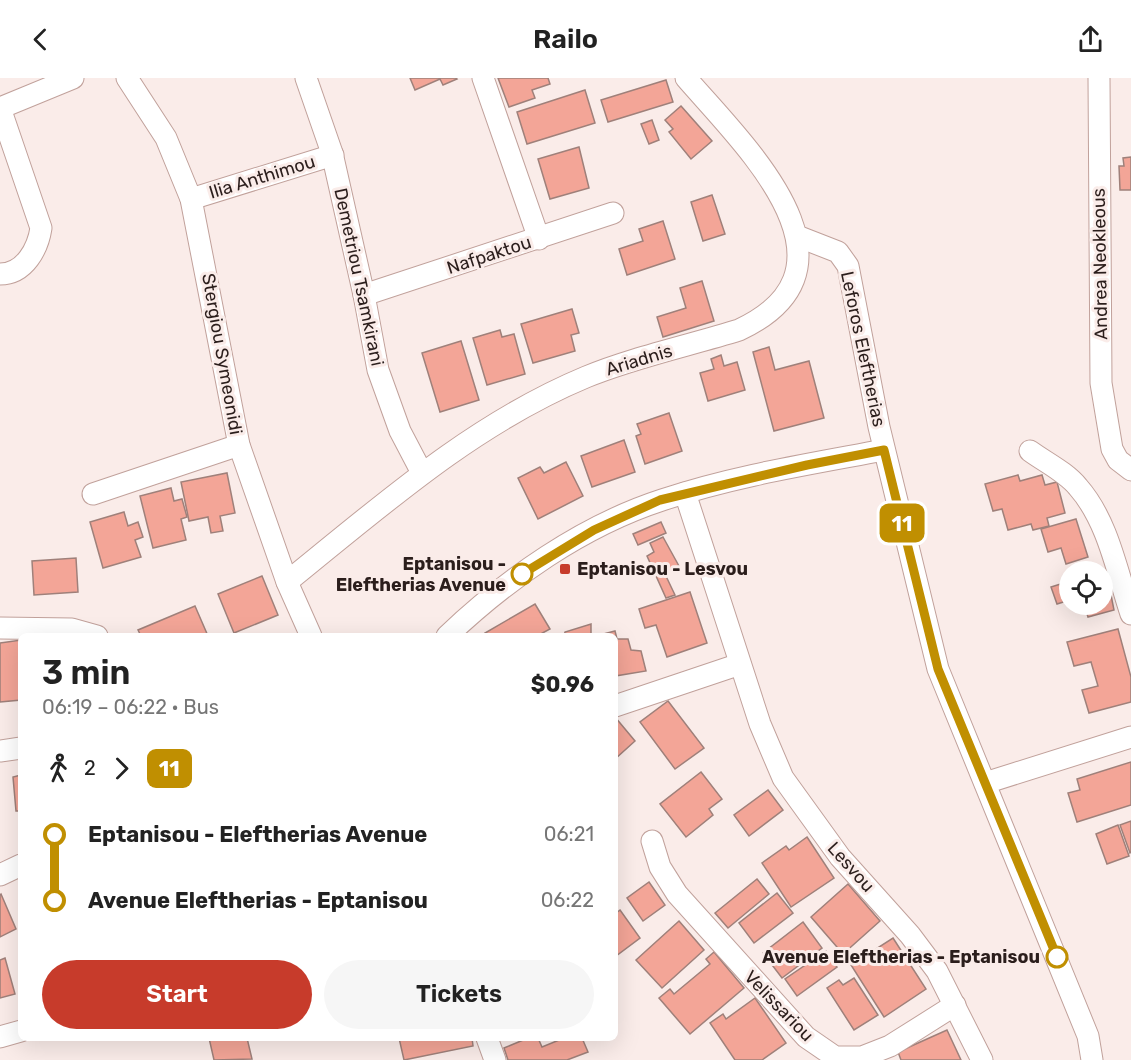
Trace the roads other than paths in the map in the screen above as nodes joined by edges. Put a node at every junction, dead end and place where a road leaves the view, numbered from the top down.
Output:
1 (73, 78) edge
2 (126, 78) edge
3 (306, 78) edge
4 (483, 78) edge
5 (687, 78) edge
6 (1099, 78) edge
7 (0, 108) edge
8 (332, 154) junction
9 (191, 199) junction
10 (613, 213) dead end
11 (797, 236) junction
12 (522, 244) junction
13 (0, 274) edge
14 (364, 295) junction
15 (239, 445) junction
16 (884, 450) junction
17 (1030, 451) dead end
18 (1131, 470) edge
19 (422, 473) junction
20 (685, 493) junction
21 (93, 494) dead end
22 (287, 582) junction
23 (1131, 614) edge
24 (0, 628) edge
25 (86, 633) edge
26 (310, 633) edge
27 (450, 633) edge
28 (740, 664) junction
29 (618, 705) edge
30 (1131, 737) edge
31 (18, 748) edge
32 (0, 751) edge
33 (986, 783) junction
34 (652, 841) dead end
35 (18, 866) edge
36 (0, 875) edge
37 (955, 1005) junction
38 (18, 1032) edge
39 (0, 1037) edge
40 (488, 1041) edge
41 (495, 1060) edge
42 (982, 1060) edge
43 (1092, 1060) edge

1 - 7 street
2 - 9 street, Stergiou Symeonidi
3 - 8 street, Demetriou Tsamkirani
4 - 12 street
5 - 11 street, Ariadnis
6 - 18 street, Andrea Neokleous
7 - 13 street
8 - 9 street, Ilia Anthimou
8 - 14 street, Demetriou Tsamkirani
9 - 15 street, Stergiou Symeonidi
10 - 12 street, Nafpaktou
11 - 16 street, Leforos Eleftherias
11 - 19 street, Ariadnis
12 - 14 street, Nafpaktou
14 - 19 street, Demetriou Tsamkirani
15 - 21 street
15 - 22 street, Stergiou Symeonidi
16 - 20 street
16 - 33 street, Leforos Eleftherias
17 - 23 street
19 - 22 street, Ariadnis
20 - 27 street
20 - 28 street, Lesvou
22 - 26 street, Stergiou Symeonidi
24 - 25 street
28 - 29 street
28 - 37 street, Lesvou
30 - 33 street
31 - 32 street
33 - 43 street, Leforos Eleftherias
34 - 37 street, Velissariou
35 - 36 street
37 - 42 street, Lesvou
38 - 39 street
40 - 41 street

